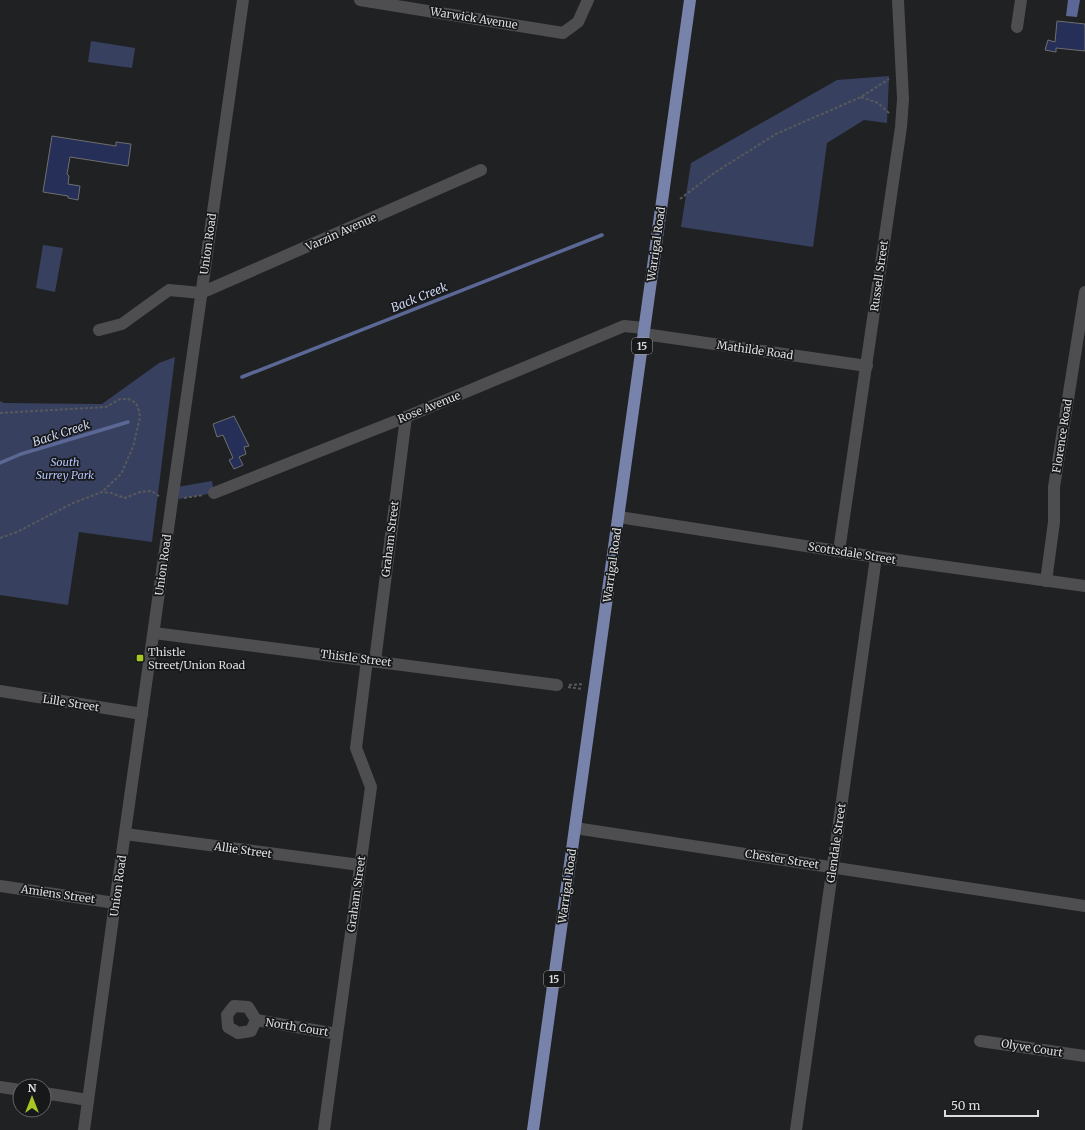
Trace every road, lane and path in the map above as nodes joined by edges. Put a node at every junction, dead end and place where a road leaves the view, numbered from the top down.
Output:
1 (243, 0) edge
2 (360, 0) edge
3 (588, 0) edge
4 (690, 0) edge
5 (898, 0) edge
6 (1021, 0) edge
7 (1017, 27) dead end
8 (901, 71) junction
9 (861, 97) junction
10 (901, 127) junction
11 (482, 170) dead end
12 (680, 199) dead end
13 (1085, 292) edge
14 (201, 293) junction
15 (99, 330) dead end
16 (644, 331) junction
17 (867, 366) junction
18 (0, 413) edge
19 (406, 417) junction
20 (150, 491) dead end
21 (102, 492) junction
22 (214, 493) joint
23 (172, 500) junction
24 (618, 517) junction
25 (0, 538) edge
26 (839, 551) junction
27 (876, 557) junction
28 (1046, 581) junction
29 (1085, 586) edge
30 (154, 633) junction
31 (371, 660) junction
32 (557, 685) junction
33 (594, 688) junction
34 (0, 691) edge
35 (142, 714) junction
36 (575, 828) junction
37 (125, 834) junction
38 (360, 866) junction
39 (833, 867) junction
40 (0, 886) edge
41 (115, 903) junction
42 (1085, 906) edge
43 (256, 1020) dead end
44 (337, 1034) junction
45 (980, 1040) dead end
46 (1085, 1056) edge
47 (0, 1087) edge
48 (12, 1089) edge
49 (52, 1094) edge
50 (88, 1100) junction
51 (84, 1130) edge
52 (324, 1130) edge
53 (533, 1130) edge
54 (796, 1130) edge

1 - 14 street, Union Road
2 - 3 street, Warwick Avenue
4 - 16 main road, Warrigal Road / 15
5 - 8 street, Russell Street
6 - 7 street
8 - 9 path
8 - 10 street, Russell Street
9 - 10 path
9 - 12 path
10 - 17 street, Russell Street
11 - 14 street, Varzin Avenue
13 - 28 street, Florence Road
14 - 15 street
14 - 23 street, Union Road
16 - 17 street, Mathilde Road
16 - 19 street, Rose Avenue
16 - 24 main road, Warrigal Road / 15
17 - 26 street, Russell Street
18 - 21 path
19 - 22 street, Rose Avenue
19 - 31 street, Graham Street
20 - 21 path
21 - 25 path
22 - 23 path
23 - 30 street, Union Road
24 - 26 street, Scottsdale Street
24 - 33 main road, Warrigal Road / 15
26 - 27 street, Scottsdale Street
27 - 28 street, Scottsdale Street
27 - 39 street, Glendale Street
28 - 29 street, Scottsdale Street
30 - 31 street, Thistle Street
30 - 35 street, Union Road
31 - 32 street, Thistle Street
31 - 38 street, Graham Street
32 - 33 path
32 - 33 path
33 - 36 main road, Warrigal Road / 15
34 - 35 street, Lille Street
35 - 37 street, Union Road
36 - 39 street, Chester Street
36 - 53 main road, Warrigal Road / 15
37 - 38 street, Allie Street
37 - 41 street, Union Road
38 - 44 street, Graham Street
39 - 42 street, Chester Street
39 - 54 street, Glendale Street
40 - 41 street, Amiens Street
41 - 50 street, Union Road
43 - 44 street, North Court
44 - 52 street, Graham Street
45 - 46 street, Olyve Court
47 - 48 street
49 - 50 street
50 - 51 street, Union Road

